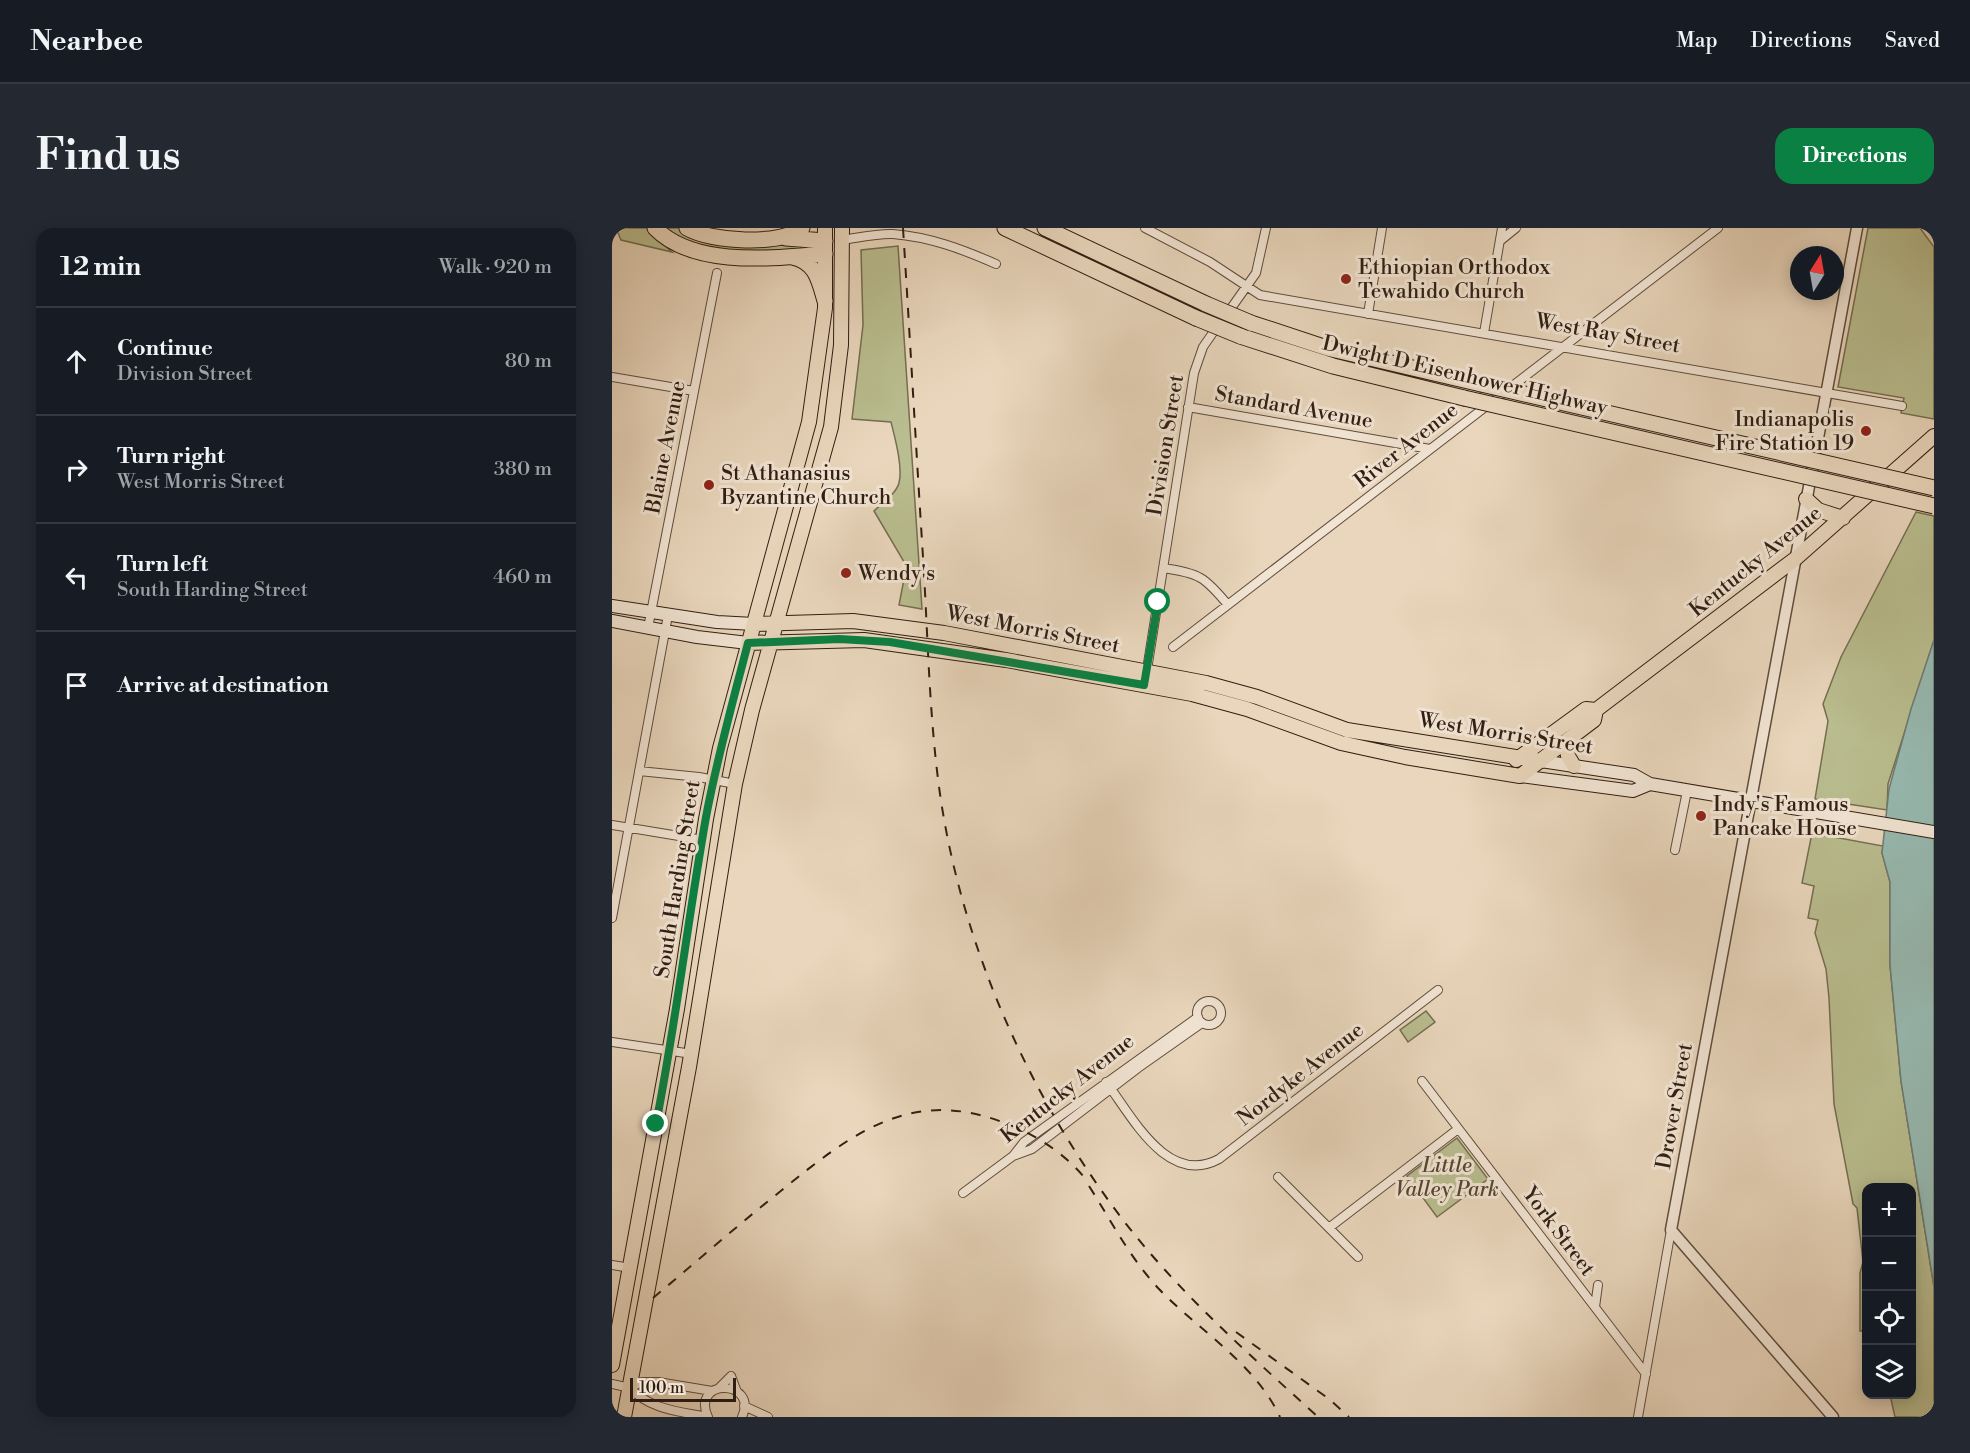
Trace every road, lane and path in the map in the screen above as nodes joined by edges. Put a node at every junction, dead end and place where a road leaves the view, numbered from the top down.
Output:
1 (655, 228) edge
2 (687, 228) edge
3 (802, 228) edge
4 (1005, 228) edge
5 (1045, 228) edge
6 (1266, 228) edge
7 (1382, 228) edge
8 (1502, 228) edge
9 (1516, 228) edge
10 (1718, 228) edge
11 (1857, 228) edge
12 (1151, 229) edge
13 (842, 234) edge
14 (777, 238) junction
15 (825, 241) edge
16 (1500, 241) junction
17 (786, 256) junction
18 (996, 264) dead end
19 (717, 273) dead end
20 (1247, 288) junction
21 (825, 301) junction
22 (1368, 314) junction
23 (1484, 333) junction
24 (1563, 347) junction
25 (612, 377) edge
26 (694, 391) junction
27 (1826, 392) junction
28 (1902, 406) dead end
29 (1188, 407) junction
30 (1934, 436) edge
31 (1430, 449) junction
32 (1934, 488) edge
33 (1806, 499) junction
34 (1934, 506) edge
35 (1842, 518) junction
36 (1794, 559) junction
37 (1163, 567) junction
38 (1228, 605) junction
39 (612, 606) edge
40 (651, 612) junction
41 (668, 615) junction
42 (612, 621) edge
43 (754, 624) junction
44 (777, 624) junction
45 (648, 628) junction
46 (665, 632) junction
47 (772, 642) junction
48 (748, 643) junction
49 (1173, 647) dead end
50 (1145, 678) junction
51 (1226, 702) junction
52 (1290, 710) junction
53 (1596, 711) junction
54 (1299, 729) junction
55 (1377, 735) junction
56 (1566, 742) junction
57 (1520, 758) junction
58 (1540, 761) junction
59 (1574, 766) junction
60 (639, 771) junction
61 (1497, 772) junction
62 (1520, 776) junction
63 (714, 780) junction
64 (735, 784) junction
65 (1650, 784) junction
66 (1687, 791) junction
67 (1751, 802) junction
68 (612, 825) edge
69 (629, 828) junction
70 (1934, 832) edge
71 (703, 840) junction
72 (1675, 850) dead end
73 (612, 918) edge
74 (1438, 990) dead end
75 (1200, 1020) dead end
76 (612, 1042) edge
77 (670, 1051) junction
78 (692, 1054) junction
79 (1422, 1081) dead end
80 (1108, 1085) junction
81 (1458, 1129) junction
82 (1278, 1177) dead end
83 (963, 1193) dead end
84 (1330, 1227) junction
85 (1671, 1230) junction
86 (1358, 1257) dead end
87 (612, 1265) edge
88 (630, 1268) junction
89 (1598, 1285) dead end
90 (1595, 1307) junction
91 (612, 1365) edge
92 (1646, 1374) junction
93 (612, 1384) edge
94 (630, 1388) junction
95 (715, 1390) junction
96 (744, 1406) junction
97 (624, 1417) edge
98 (707, 1417) edge
99 (742, 1417) edge
100 (768, 1417) edge
101 (1638, 1417) edge
102 (1833, 1417) edge

1 - 17 highway
2 - 14 highway
3 - 14 highway
4 - 34 highway, Dwight D Eisenhower Highway, bridge
5 - 32 highway, Dwight D Eisenhower Highway, bridge
6 - 20 street, Division Street
7 - 22 street
8 - 16 street
9 - 16 street
10 - 24 street, River Avenue
11 - 27 street, Drover Street
12 - 20 street, West Ray Street
13 - 15 main road
13 - 18 street
13 - 44 main road, South Harding Street
14 - 15 highway
15 - 17 highway
15 - 21 main road, South Harding Street
16 - 23 street
17 - 21 highway
19 - 26 street, Blaine Avenue
20 - 22 street, West Ray Street
20 - 29 street, Division Street
21 - 43 main road, South Harding Street
22 - 23 street, West Ray Street
23 - 24 street, West Ray Street
24 - 27 street, West Ray Street
24 - 31 street, River Avenue
25 - 26 street
26 - 40 street, Blaine Avenue
27 - 28 street, West Ray Street
27 - 33 street, Drover Street
29 - 31 street, Standard Avenue
29 - 37 street, Division Street
30 - 35 main road, Kentucky Avenue
31 - 38 street, River Avenue
33 - 35 main road
33 - 36 street, Drover Street
35 - 36 main road, Kentucky Avenue
36 - 53 main road, Kentucky Avenue
36 - 67 street, Drover Street
37 - 38 street
37 - 50 street, Division Street
38 - 49 street, River Avenue
39 - 40 main road, West Morris Street
40 - 41 main road, West Morris Street
40 - 45 street, Blaine Avenue
41 - 43 main road, West Morris Street
41 - 46 street
42 - 45 main road, West Morris Street
43 - 44 main road, West Morris Street
43 - 48 main road, South Harding Street
44 - 47 main road, South Harding Street
44 - 50 main road, West Morris Street
45 - 46 main road, West Morris Street
46 - 48 main road, West Morris Street
46 - 60 street
47 - 48 main road, West Morris Street
47 - 50 main road, West Morris Street
47 - 64 main road, South Harding Street
48 - 63 main road, South Harding Street
50 - 51 main road, West Morris Street
50 - 52 main road, West Morris Street
51 - 52 main road
51 - 54 main road, West Morris Street
52 - 55 main road, West Morris Street
53 - 56 main road, Kentucky Avenue
53 - 57 main road, Kentucky Avenue
54 - 55 main road
54 - 61 main road, West Morris Street
55 - 57 main road, West Morris Street
56 - 58 main road, Kentucky Avenue
56 - 59 main road
57 - 58 main road, West Morris Street
57 - 61 main road, Kentucky Avenue
58 - 59 main road, West Morris Street
58 - 62 main road, Kentucky Avenue
59 - 65 main road, West Morris Street
60 - 63 street
60 - 69 street
61 - 62 main road, West Morris Street
62 - 65 main road, West Morris Street
63 - 64 street
63 - 71 main road, South Harding Street
64 - 78 main road, South Harding Street
65 - 66 main road, West Morris Street
66 - 67 main road, West Morris Street
66 - 72 street
67 - 70 main road, West Morris Street
67 - 85 street, Drover Street
68 - 69 street
69 - 71 street
69 - 73 street
71 - 77 main road, South Harding Street
74 - 80 street, Nordyke Avenue
75 - 80 street, Kentucky Avenue
76 - 77 street
77 - 78 street
77 - 88 main road, South Harding Street
78 - 94 main road, South Harding Street
79 - 81 street, York Street
80 - 83 street, Kentucky Avenue
81 - 84 street
81 - 90 street, York Street
82 - 84 street
84 - 86 street
85 - 92 street, Drover Street
85 - 102 street
87 - 88 street
88 - 91 main road, South Harding Street
89 - 90 street
90 - 92 street, York Street
92 - 101 street, Drover Street
93 - 94 street
94 - 95 street
94 - 97 main road, South Harding Street
94 - 98 street
95 - 96 street
95 - 98 street
96 - 99 street
96 - 100 street

